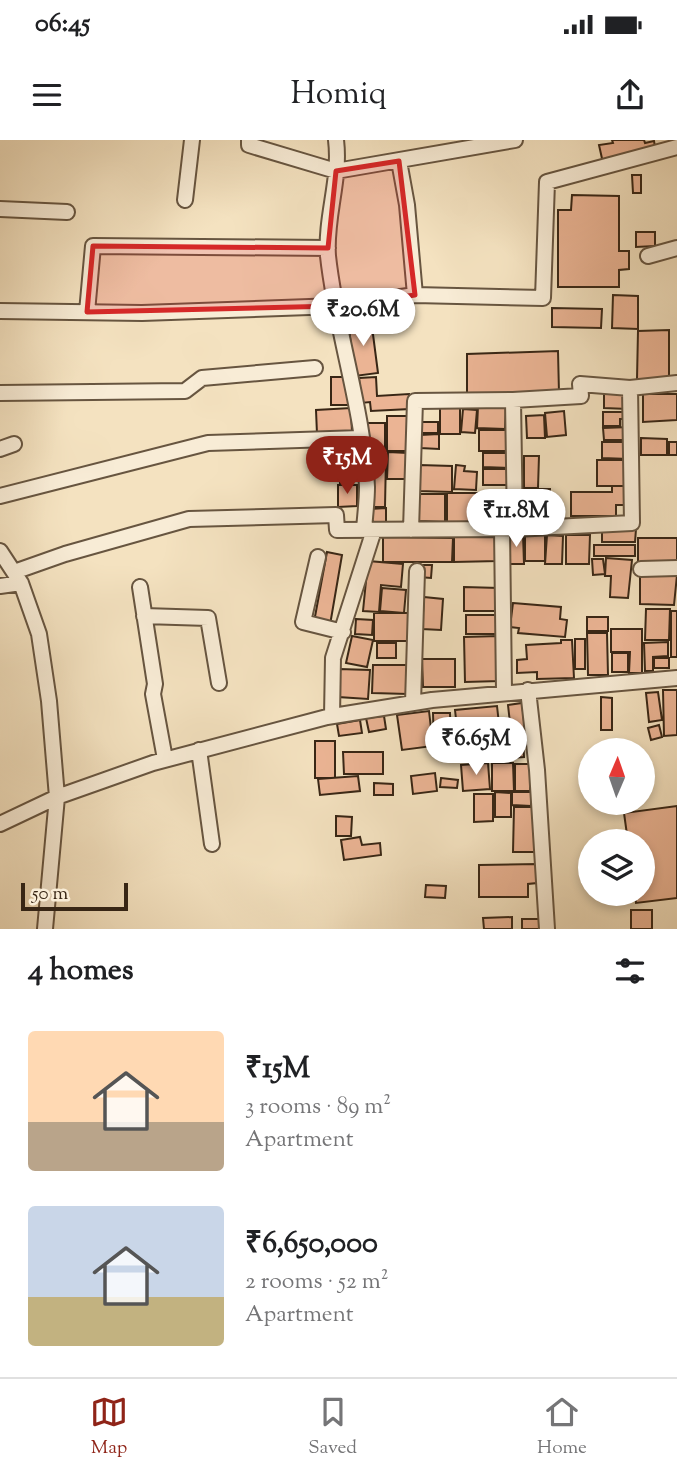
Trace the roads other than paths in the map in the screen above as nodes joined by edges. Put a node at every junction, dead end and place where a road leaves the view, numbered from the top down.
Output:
1 (192, 140) edge
2 (336, 140) edge
3 (515, 140) edge
4 (244, 142) edge
5 (677, 147) edge
6 (399, 161) junction
7 (336, 171) junction
8 (185, 200) dead end
9 (0, 209) edge
10 (67, 212) dead end
11 (328, 248) junction
12 (677, 248) edge
13 (648, 256) dead end
14 (415, 295) junction
15 (337, 306) junction
16 (0, 311) edge
17 (87, 312) junction
18 (315, 368) dead end
19 (677, 383) edge
20 (631, 388) junction
21 (0, 393) edge
22 (513, 400) junction
23 (360, 438) junction
24 (0, 496) edge
25 (508, 529) junction
26 (369, 530) junction
27 (411, 530) junction
28 (0, 551) edge
29 (318, 557) dead end
30 (677, 568) edge
31 (641, 569) dead end
32 (417, 571) dead end
33 (18, 578) junction
34 (0, 586) edge
35 (140, 587) dead end
36 (144, 616) junction
37 (343, 632) junction
38 (677, 678) edge
39 (219, 682) dead end
40 (528, 690) junction
41 (504, 692) junction
42 (413, 703) junction
43 (332, 716) junction
44 (199, 750) junction
45 (165, 759) junction
46 (57, 797) junction
47 (0, 824) edge
48 (212, 844) dead end
49 (45, 929) edge
50 (547, 929) edge

1 - 8 street
2 - 7 street
3 - 6 street
4 - 7 street
5 - 14 street
6 - 7 street
6 - 14 street
7 - 11 street
9 - 10 street
11 - 15 street
11 - 17 street
12 - 13 street
14 - 15 street
15 - 17 street
15 - 23 street
16 - 17 street
18 - 21 street
19 - 20 street
20 - 22 street
20 - 25 street
22 - 25 street
22 - 27 street
23 - 24 street
23 - 26 street
25 - 27 street
25 - 41 street
26 - 27 street
26 - 33 street
26 - 37 street
28 - 33 street
29 - 37 street
30 - 31 street
32 - 42 street
33 - 34 street
33 - 46 street
35 - 36 street
36 - 39 street
36 - 45 street
37 - 43 street
38 - 40 street
40 - 41 street
40 - 50 street
41 - 42 street
42 - 43 street
43 - 44 street
44 - 45 street
44 - 48 street
45 - 46 street
46 - 47 street
46 - 49 street

